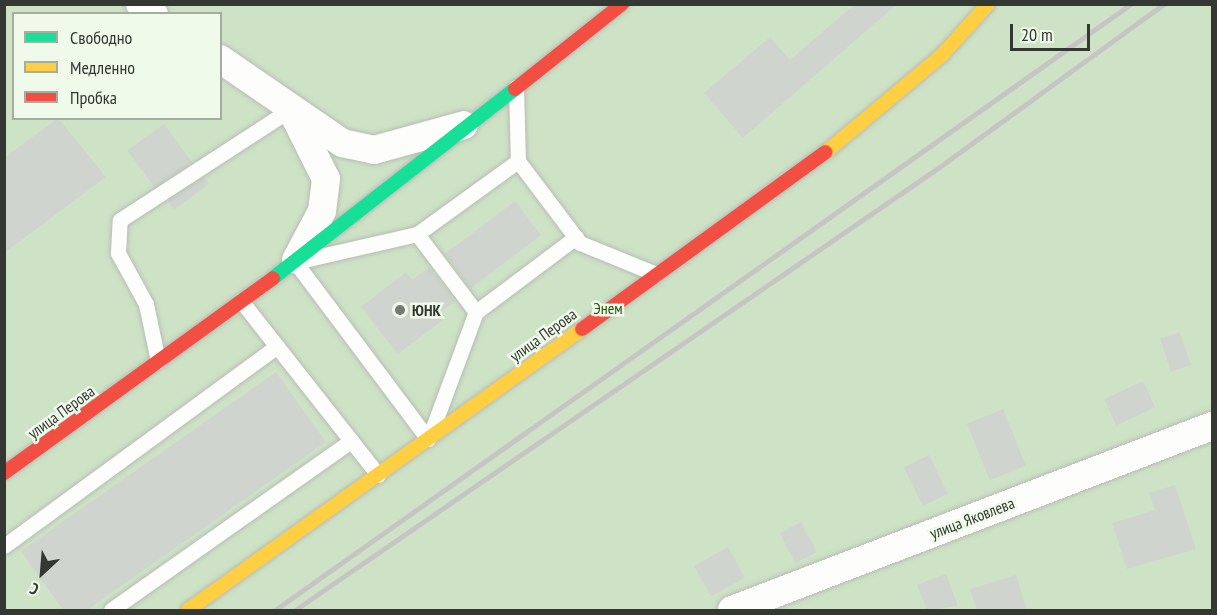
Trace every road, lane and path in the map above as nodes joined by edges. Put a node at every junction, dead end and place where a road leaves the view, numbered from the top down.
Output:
1 (622, 4) edge
2 (988, 4) edge
3 (222, 60) edge
4 (516, 85) junction
5 (291, 109) junction
6 (464, 125) junction
7 (518, 161) junction
8 (417, 234) junction
9 (576, 237) junction
10 (295, 262) junction
11 (656, 274) junction
12 (242, 302) junction
13 (476, 312) junction
14 (277, 346) junction
15 (158, 362) junction
16 (1212, 426) edge
17 (428, 439) junction
18 (351, 441) junction
19 (4, 473) edge
20 (378, 475) junction
21 (4, 546) edge
22 (111, 610) edge
23 (188, 610) edge
24 (732, 610) edge

1 - 4 highway, улица Перова
2 - 11 highway, улица Перова
3 - 5 street
4 - 6 highway, улица Перова
4 - 7 lane
5 - 6 street
5 - 10 street
5 - 15 lane
6 - 10 highway, улица Перова
7 - 8 lane
7 - 9 lane
8 - 10 lane
8 - 13 lane
9 - 11 lane
9 - 13 lane
10 - 12 highway, улица Перова
10 - 17 lane
11 - 17 highway, улица Перова
12 - 14 lane
12 - 15 highway, улица Перова
13 - 17 lane
14 - 18 lane
14 - 21 lane
15 - 19 highway, улица Перова
16 - 24 street, улица Яковлева
17 - 20 highway, улица Перова
18 - 20 lane
18 - 22 lane
20 - 23 highway, улица Перова

